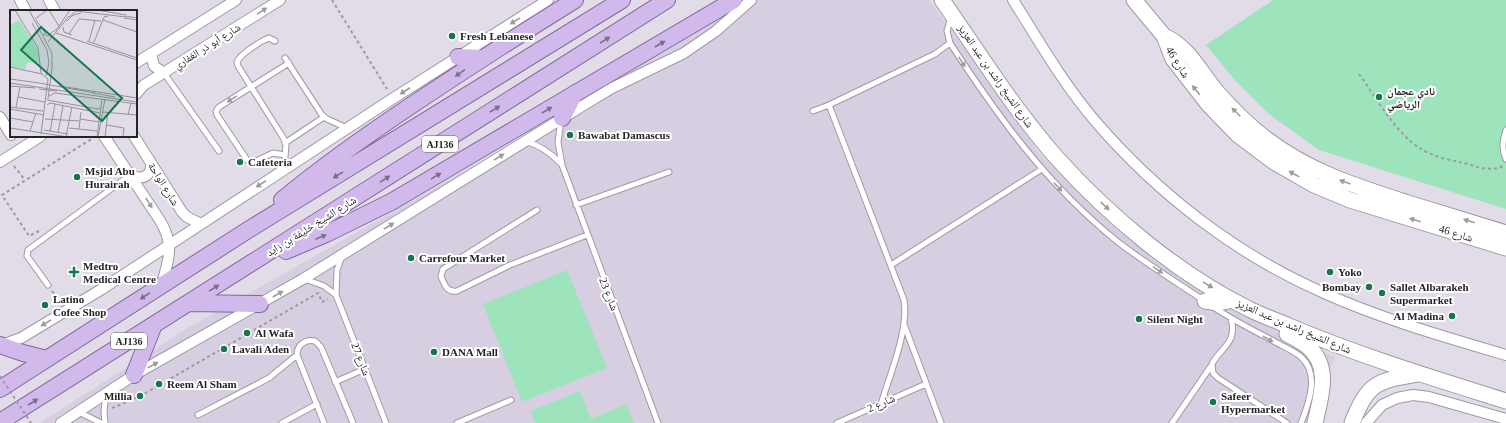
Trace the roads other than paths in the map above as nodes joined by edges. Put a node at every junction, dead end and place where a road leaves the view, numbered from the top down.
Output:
1 (20, 0) edge
2 (48, 0) edge
3 (236, 0) edge
4 (280, 0) edge
5 (548, 0) edge
6 (575, 0) edge
7 (667, 0) edge
8 (734, 0) edge
9 (751, 0) edge
10 (942, 0) edge
11 (1013, 0) edge
12 (1134, 0) edge
13 (616, 4) edge
14 (25, 10) edge
15 (54, 10) edge
16 (952, 14) junction
17 (1164, 36) junction
18 (275, 41) dead end
19 (950, 43) junction
20 (151, 54) junction
21 (458, 57) junction
22 (285, 58) dead end
23 (483, 58) junction
24 (137, 63) edge
25 (289, 63) junction
26 (164, 73) junction
27 (251, 87) junction
28 (137, 93) edge
29 (575, 93) junction
30 (829, 105) junction
31 (813, 112) dead end
32 (0, 117) edge
33 (324, 117) junction
34 (562, 118) junction
35 (348, 128) junction
36 (1506, 130) edge
37 (10, 133) edge
38 (12, 137) edge
39 (39, 137) edge
40 (105, 137) edge
41 (135, 137) edge
42 (524, 141) junction
43 (285, 143) junction
44 (20, 149) junction
45 (219, 151) dead end
46 (285, 155) junction
47 (1506, 159) edge
48 (0, 162) edge
49 (150, 162) junction
50 (562, 166) junction
51 (284, 169) junction
52 (1042, 170) junction
53 (668, 172) dead end
54 (130, 175) junction
55 (576, 205) junction
56 (537, 210) dead end
57 (201, 224) junction
58 (248, 230) junction
59 (1506, 233) edge
60 (587, 235) junction
61 (169, 245) junction
62 (1506, 248) edge
63 (343, 254) junction
64 (258, 260) junction
65 (891, 265) junction
66 (303, 279) junction
67 (48, 285) road end
68 (161, 286) junction
69 (336, 295) junction
70 (1232, 300) junction
71 (1205, 301) junction
72 (190, 303) junction
73 (260, 304) junction
74 (1250, 309) junction
75 (1231, 318) junction
76 (152, 327) junction
77 (905, 327) junction
78 (0, 345) edge
79 (297, 355) junction
80 (1506, 355) edge
81 (47, 359) junction
82 (1211, 366) junction
83 (365, 369) junction
84 (1420, 373) junction
85 (134, 375) junction
86 (335, 382) junction
87 (926, 384) junction
88 (0, 389) edge
89 (106, 394) junction
90 (511, 400) dead end
91 (1506, 401) edge
92 (317, 404) junction
93 (881, 404) junction
94 (79, 412) junction
95 (198, 415) dead end
96 (1506, 419) edge
97 (0, 422) edge
98 (61, 423) edge
99 (101, 423) edge
100 (105, 423) edge
101 (282, 423) edge
102 (324, 423) edge
103 (352, 423) edge
104 (386, 423) edge
105 (457, 423) edge
106 (658, 423) edge
107 (837, 423) edge
108 (941, 423) edge
109 (1172, 423) edge
110 (1286, 423) edge
111 (1301, 423) edge
112 (1315, 423) edge
113 (1352, 423) edge
114 (1366, 423) edge

1 - 14 street
2 - 15 street
3 - 20 street, شارع أبو ذر الغفاري
26 -> 4 street, شارع أبو ذر الغفاري
5 -> 21 street
6 - 23 main road
64 -> 7 main road, شارع الشيخ خليفة بن زايد / AJ136
29 -> 8 main road
9 - 34 street
10 - 16 main road, شارع الشيخ راشد بن عبد العزيز
11 - 80 street
12 - 17 main road
13 -> 58 main road, AJ136
16 - 19 lane
16 -> 70 main road, شارع الشيخ راشد بن عبد العزيز
59 -> 17 main road, شارع 46
62 -> 17 main road, شارع 46
18 - 27 lane
19 - 30 lane
19 -> 52 lane
20 - 24 street, شارع أبو ذر الغفاري
20 - 26 street
21 - 23 main road
21 -> 35 street
22 - 25 lane
23 -> 58 main road
25 - 27 lane
25 - 33 lane
26 - 28 street, شارع أبو ذر الغفاري
26 - 45 lane
27 - 43 lane
27 -> 46 lane
29 - 34 main road
64 -> 29 main road
30 - 31 lane
30 - 65 lane
32 - 37 street
33 - 35 lane
33 - 43 lane
34 - 42 street
34 - 50 lane, شارع 23
35 - 51 street
36 - 47 lane
38 - 44 street
39 - 44 street
40 - 54 street, شارع الواحة
41 - 49 street, شارع الواحة
42 - 50 lane, شارع 23
63 -> 42 street
43 - 46 lane
44 - 48 street
46 - 51 lane
49 - 54 street
49 - 57 street, شارع الواحة
50 - 55 lane, شارع 23
51 -> 57 street
52 - 65 lane
52 -> 71 lane
53 - 55 lane
54 -> 61 street, شارع الواحة
54 - 67 lane
55 - 60 lane, شارع 23
56 - 60 lane
57 - 61 street
58 - 68 main road, AJ136
60 - 106 lane, شارع 23
61 - 68 street, شارع الواحة
61 -> 78 street
63 - 66 street
63 - 69 lane, شارع 27
72 -> 64 main road, شارع الشيخ خليفة بن زايد / AJ136
65 - 77 lane
66 - 69 lane
73 -> 66 street
68 -> 81 main road, AJ136
69 - 83 lane, شارع 27
70 - 71 main road
70 - 74 main road, شارع الشيخ راشد بن عبد العزيز
71 - 75 lane
72 - 73 main road
72 - 76 main road, شارع الشيخ خليفة بن زايد / AJ136
85 -> 73 street
74 - 84 main road, شارع الشيخ راشد بن عبد العزيز
74 - 112 main road
75 - 82 lane
75 -> 111 lane
76 - 85 main road
97 -> 76 main road, شارع الشيخ خليفة بن زايد / AJ136
77 - 87 lane
77 - 93 lane
78 - 81 main road
79 - 86 lane
79 - 92 lane
79 - 95 lane
81 - 88 main road, AJ136
82 - 109 lane
82 - 110 lane
83 - 86 lane
83 - 104 lane, شارع 27
84 - 91 main road, شارع الشيخ راشد بن عبد العزيز
84 - 113 main road
85 - 89 street
86 - 103 lane
87 - 93 lane, شارع 2
87 - 108 lane
89 - 94 street
89 - 100 lane
90 - 105 lane
92 - 101 lane
92 - 102 lane
93 - 107 lane, شارع 2
94 - 98 street
94 - 99 lane
96 - 114 street

